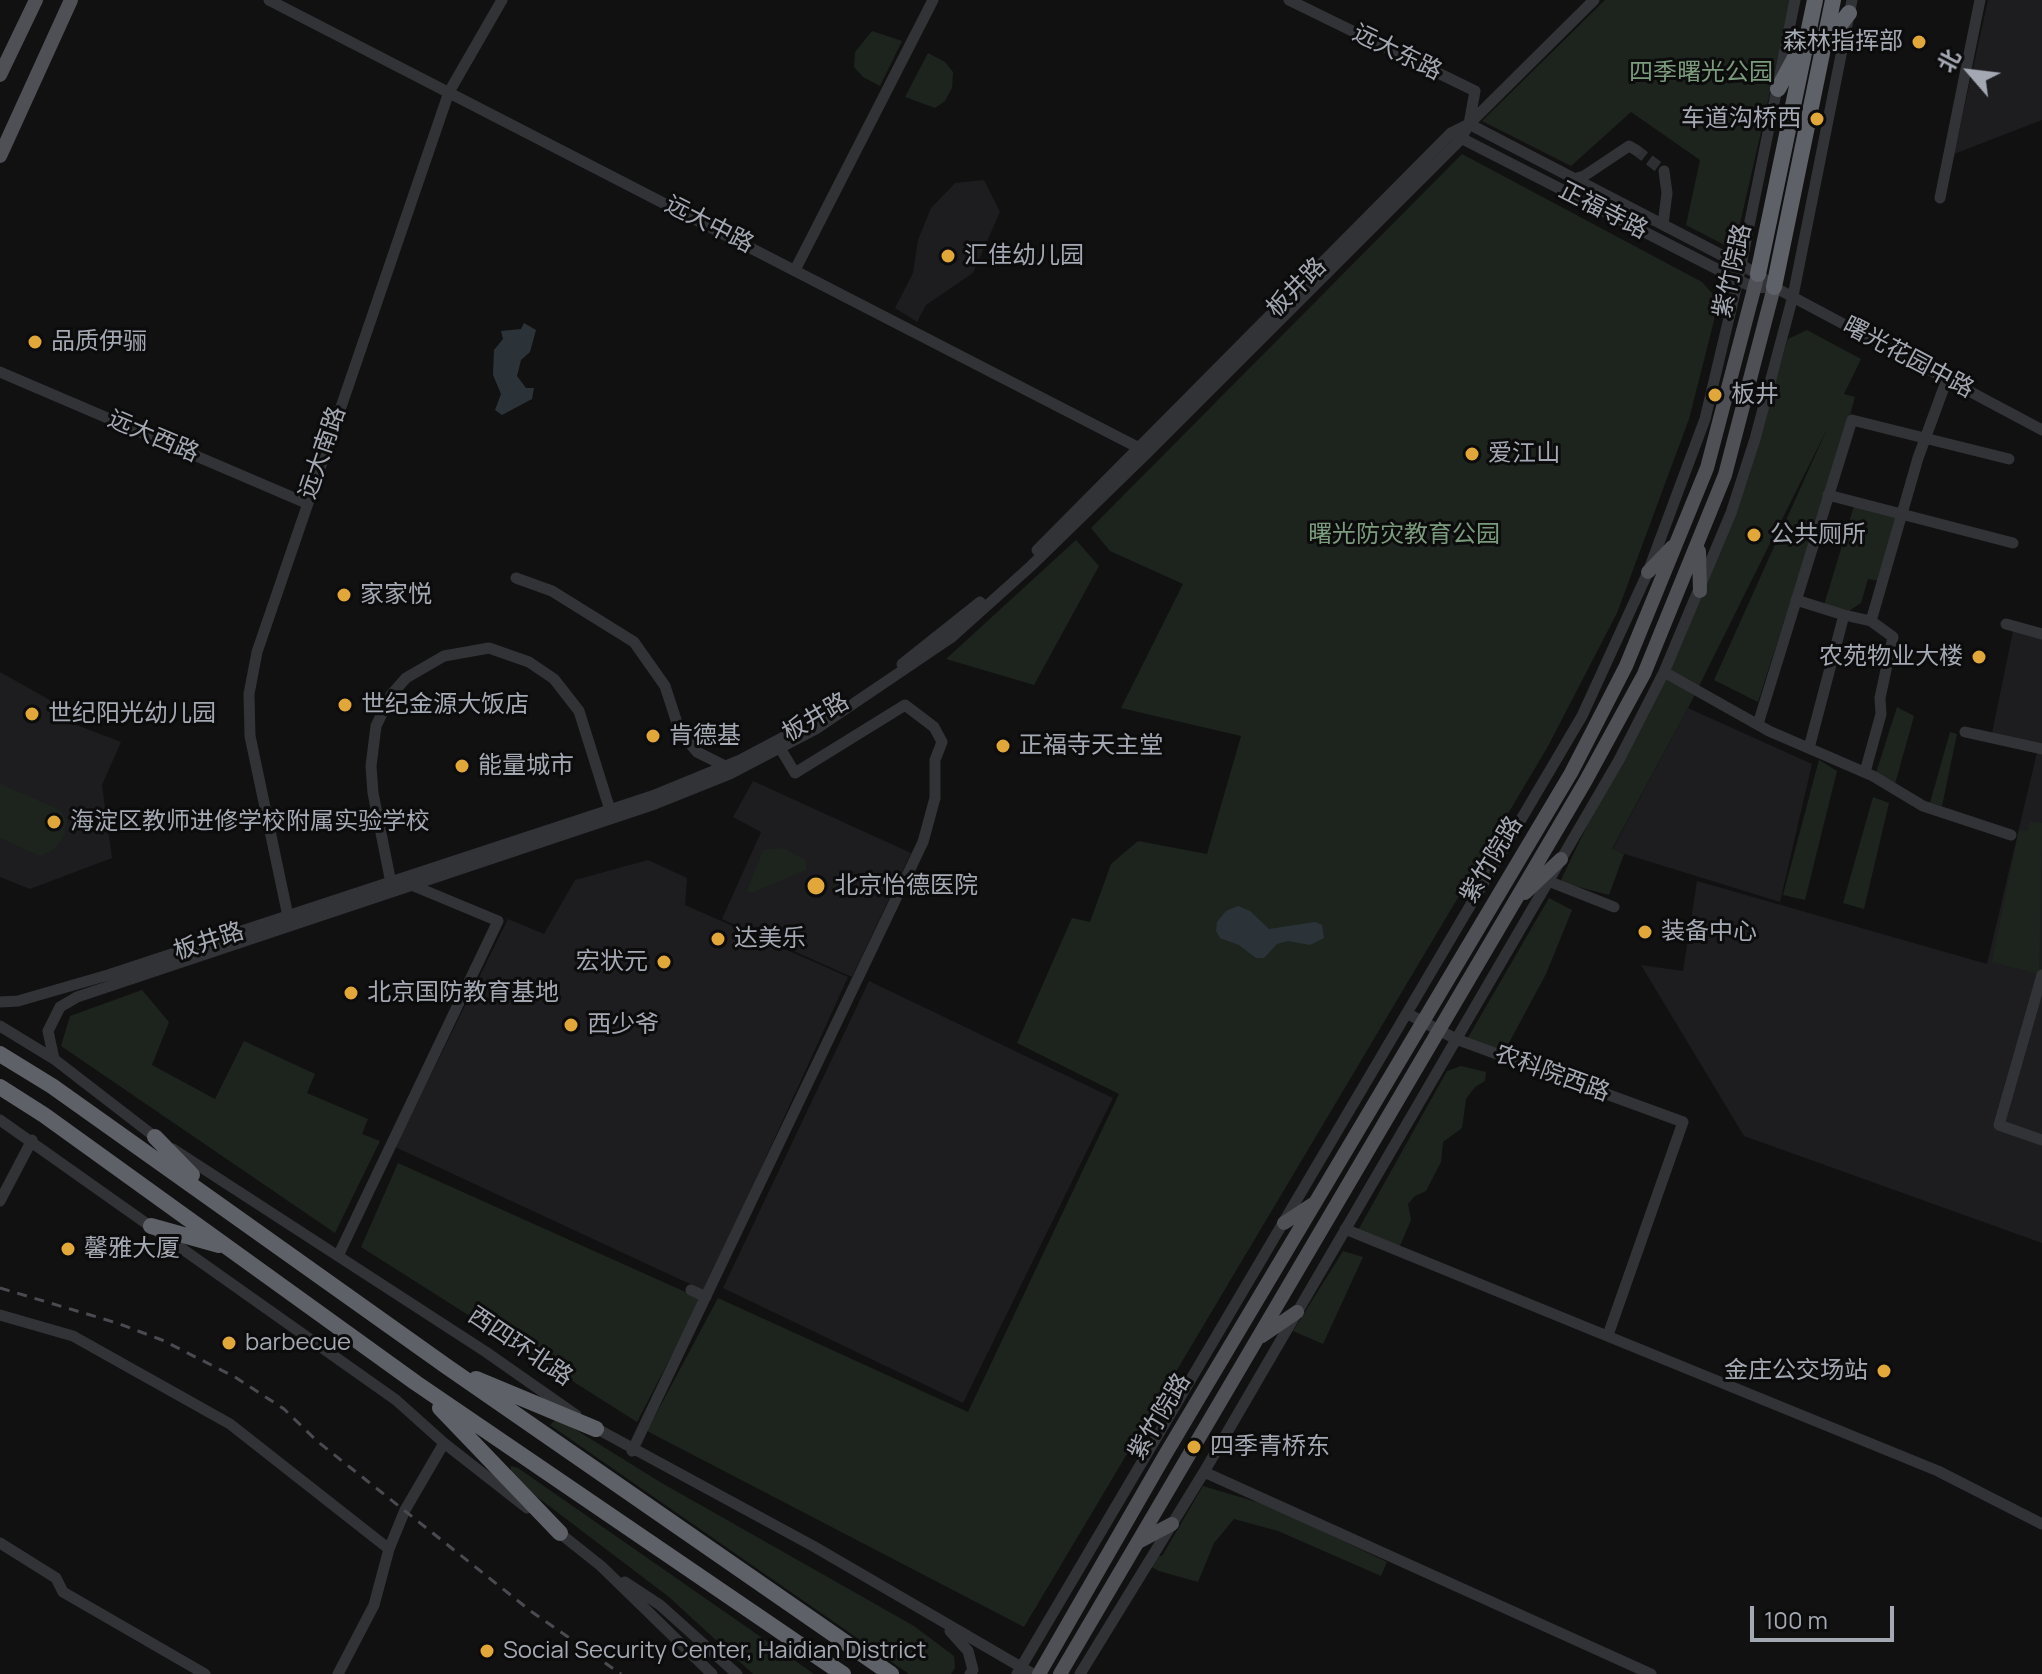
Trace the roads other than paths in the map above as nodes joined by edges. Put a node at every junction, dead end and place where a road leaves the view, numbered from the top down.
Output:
1 (36, 0) edge
2 (71, 0) edge
3 (269, 0) edge
4 (502, 0) edge
5 (933, 0) edge
6 (1289, 0) edge
7 (1594, 0) edge
8 (1795, 0) edge
9 (1815, 0) edge
10 (1833, 0) edge
11 (1980, 0) edge
12 (1851, 6) edge
13 (1807, 37) junction
14 (1824, 46) junction
15 (0, 75) edge
16 (1778, 89) junction
17 (449, 92) junction
18 (1469, 124) junction
19 (1456, 136) junction
20 (1636, 150) dead end
21 (0, 156) edge
22 (1664, 171) dead end
23 (1574, 179) junction
24 (1940, 198) dead end
25 (1663, 224) junction
26 (1741, 265) junction
27 (795, 270) junction
28 (1738, 280) junction
29 (1756, 281) junction
30 (1774, 287) junction
31 (1793, 296) junction
32 (0, 372) edge
33 (1947, 379) junction
34 (2042, 430) edge
35 (1925, 437) junction
36 (1143, 450) junction
37 (2009, 459) dead end
38 (1828, 495) junction
39 (306, 503) junction
40 (1904, 514) junction
41 (1680, 538) junction
42 (2013, 543) dead end
43 (1699, 544) junction
44 (1648, 572) junction
45 (516, 578) dead end
46 (1700, 591) junction
47 (1796, 600) junction
48 (1844, 615) junction
49 (1871, 621) junction
50 (2006, 624) dead end
51 (2042, 634) edge
52 (1664, 672) junction
53 (1758, 724) junction
54 (1965, 732) dead end
55 (780, 748) junction
56 (1809, 748) junction
57 (2042, 749) edge
58 (725, 766) junction
59 (1865, 772) junction
60 (610, 810) junction
61 (2011, 835) dead end
62 (1561, 859) junction
63 (1548, 881) junction
64 (401, 882) junction
65 (1513, 904) junction
66 (1614, 907) dead end
67 (288, 921) junction
68 (2042, 975) edge
69 (0, 1002) edge
70 (1408, 1014) junction
71 (1423, 1022) junction
72 (0, 1026) edge
73 (1438, 1030) junction
74 (1456, 1039) junction
75 (0, 1054) edge
76 (54, 1059) junction
77 (0, 1087) edge
78 (0, 1120) edge
79 (155, 1137) junction
80 (32, 1140) junction
81 (2042, 1140) edge
82 (0, 1201) edge
83 (1317, 1202) junction
84 (221, 1205) junction
85 (1284, 1223) junction
86 (151, 1226) junction
87 (1345, 1229) junction
88 (231, 1248) junction
89 (338, 1256) junction
90 (691, 1290) dead end
91 (706, 1297) junction
92 (1297, 1312) junction
93 (0, 1315) edge
94 (1608, 1335) junction
95 (1258, 1339) junction
96 (446, 1366) junction
97 (416, 1383) junction
98 (596, 1429) junction
99 (444, 1443) junction
100 (632, 1451) junction
101 (1204, 1472) junction
102 (1172, 1524) junction
103 (2042, 1524) edge
104 (560, 1533) junction
105 (1140, 1541) junction
106 (0, 1543) edge
107 (389, 1549) junction
108 (601, 1566) junction
109 (944, 1623) junction
110 (1019, 1670) edge
111 (205, 1674) edge
112 (338, 1674) edge
113 (712, 1674) edge
114 (737, 1674) edge
115 (843, 1674) edge
116 (891, 1674) edge
117 (970, 1674) edge
118 (1033, 1674) edge
119 (1039, 1674) edge
120 (1060, 1674) edge
121 (1080, 1674) edge
122 (1651, 1674) edge

1 - 15 main road
2 - 21 main road
3 - 17 street, 远大中路
4 - 17 street, 远大南路
5 - 27 street
6 - 18 street, 远大东路
7 - 18 street
8 - 16 street, 紫竹院路
9 - 13 highway, 紫竹院路
10 - 14 highway, 紫竹院路
11 - 24 street
12 - 14 highway
12 - 31 street
13 - 16 highway
13 - 29 highway, 紫竹院路
14 - 30 highway, 紫竹院路
16 - 26 street, 紫竹院路
17 - 27 street, 远大中路
17 - 39 street, 远大南路
18 - 19 street, 板井路
18 - 23 street, 正福寺路
19 - 28 street, 正福寺路
19 - 36 street, 板井路
20 - 23 street
22 - 25 street
23 - 25 street, 正福寺路
25 - 26 street, 正福寺路
26 - 28 street, 紫竹院路
26 - 29 street, 正福寺路
27 - 36 street, 远大中路
28 - 29 street, 正福寺路
28 - 44 street, 紫竹院路
29 - 30 street, 曙光花园中路
29 - 41 main road, 紫竹院路
30 - 31 street, 曙光花园中路
30 - 43 main road, 紫竹院路
31 - 33 street, 曙光花园中路
31 - 46 street
32 - 39 street, 远大西路
33 - 34 street, 曙光花园中路
33 - 35 street
35 - 37 street
35 - 38 street
35 - 40 street
36 - 55 street
36 - 58 street, 板井路
38 - 40 street
38 - 47 street
39 - 67 street, 远大南路
40 - 42 street
40 - 49 street
41 - 44 main road
41 - 71 main road, 紫竹院路
43 - 46 main road
43 - 65 main road, 紫竹院路
44 - 70 street, 紫竹院路
45 - 58 street
46 - 52 street
47 - 48 street
47 - 53 street
48 - 49 street
48 - 56 street
49 - 59 street
50 - 51 street
52 - 53 street
52 - 62 street
53 - 56 street
54 - 57 street
55 - 64 street
55 - 91 street
56 - 59 street
58 - 60 street, 板井路
59 - 61 street
60 - 64 street, 板井路
60 - 64 street
62 - 63 street
62 - 65 main road
63 - 66 street
63 - 74 street
64 - 67 street
64 - 67 street, 板井路
64 - 89 street
65 - 73 main road, 紫竹院路
67 - 69 street, 板井路
67 - 76 street
68 - 81 street
70 - 71 street, 农科院西路
70 - 85 street, 紫竹院路
71 - 73 street, 农科院西路
71 - 83 main road, 紫竹院路
72 - 76 street, 西四环北路
73 - 74 street, 农科院西路
73 - 95 main road, 紫竹院路
74 - 87 street
74 - 94 street, 农科院西路
75 - 84 highway
76 - 79 street, 西四环北路
77 - 88 highway
78 - 80 street
79 - 84 highway
79 - 89 street, 西四环北路
80 - 82 street
80 - 86 street
83 - 85 main road
83 - 119 main road, 紫竹院路
84 - 96 highway
85 - 110 street, 紫竹院路
86 - 88 highway
86 - 99 street
87 - 92 street
87 - 94 street
88 - 97 highway
89 - 98 street, 西四环北路
90 - 91 street
91 - 100 street
92 - 95 main road
92 - 101 street
93 - 107 street
94 - 103 street
95 - 105 main road, 紫竹院路
96 - 98 highway
96 - 116 highway
97 - 104 highway
97 - 115 highway
98 - 100 street, 西四环北路
99 - 104 street
99 - 107 street
100 - 109 street, 西四环北路
101 - 102 street
101 - 122 street
102 - 105 main road
102 - 121 street
104 - 108 street
105 - 120 main road, 紫竹院路
106 - 111 street
107 - 112 street
108 - 113 street
108 - 114 street
109 - 110 street, 西四环北路
109 - 117 street
110 - 118 street, 西四环北路

